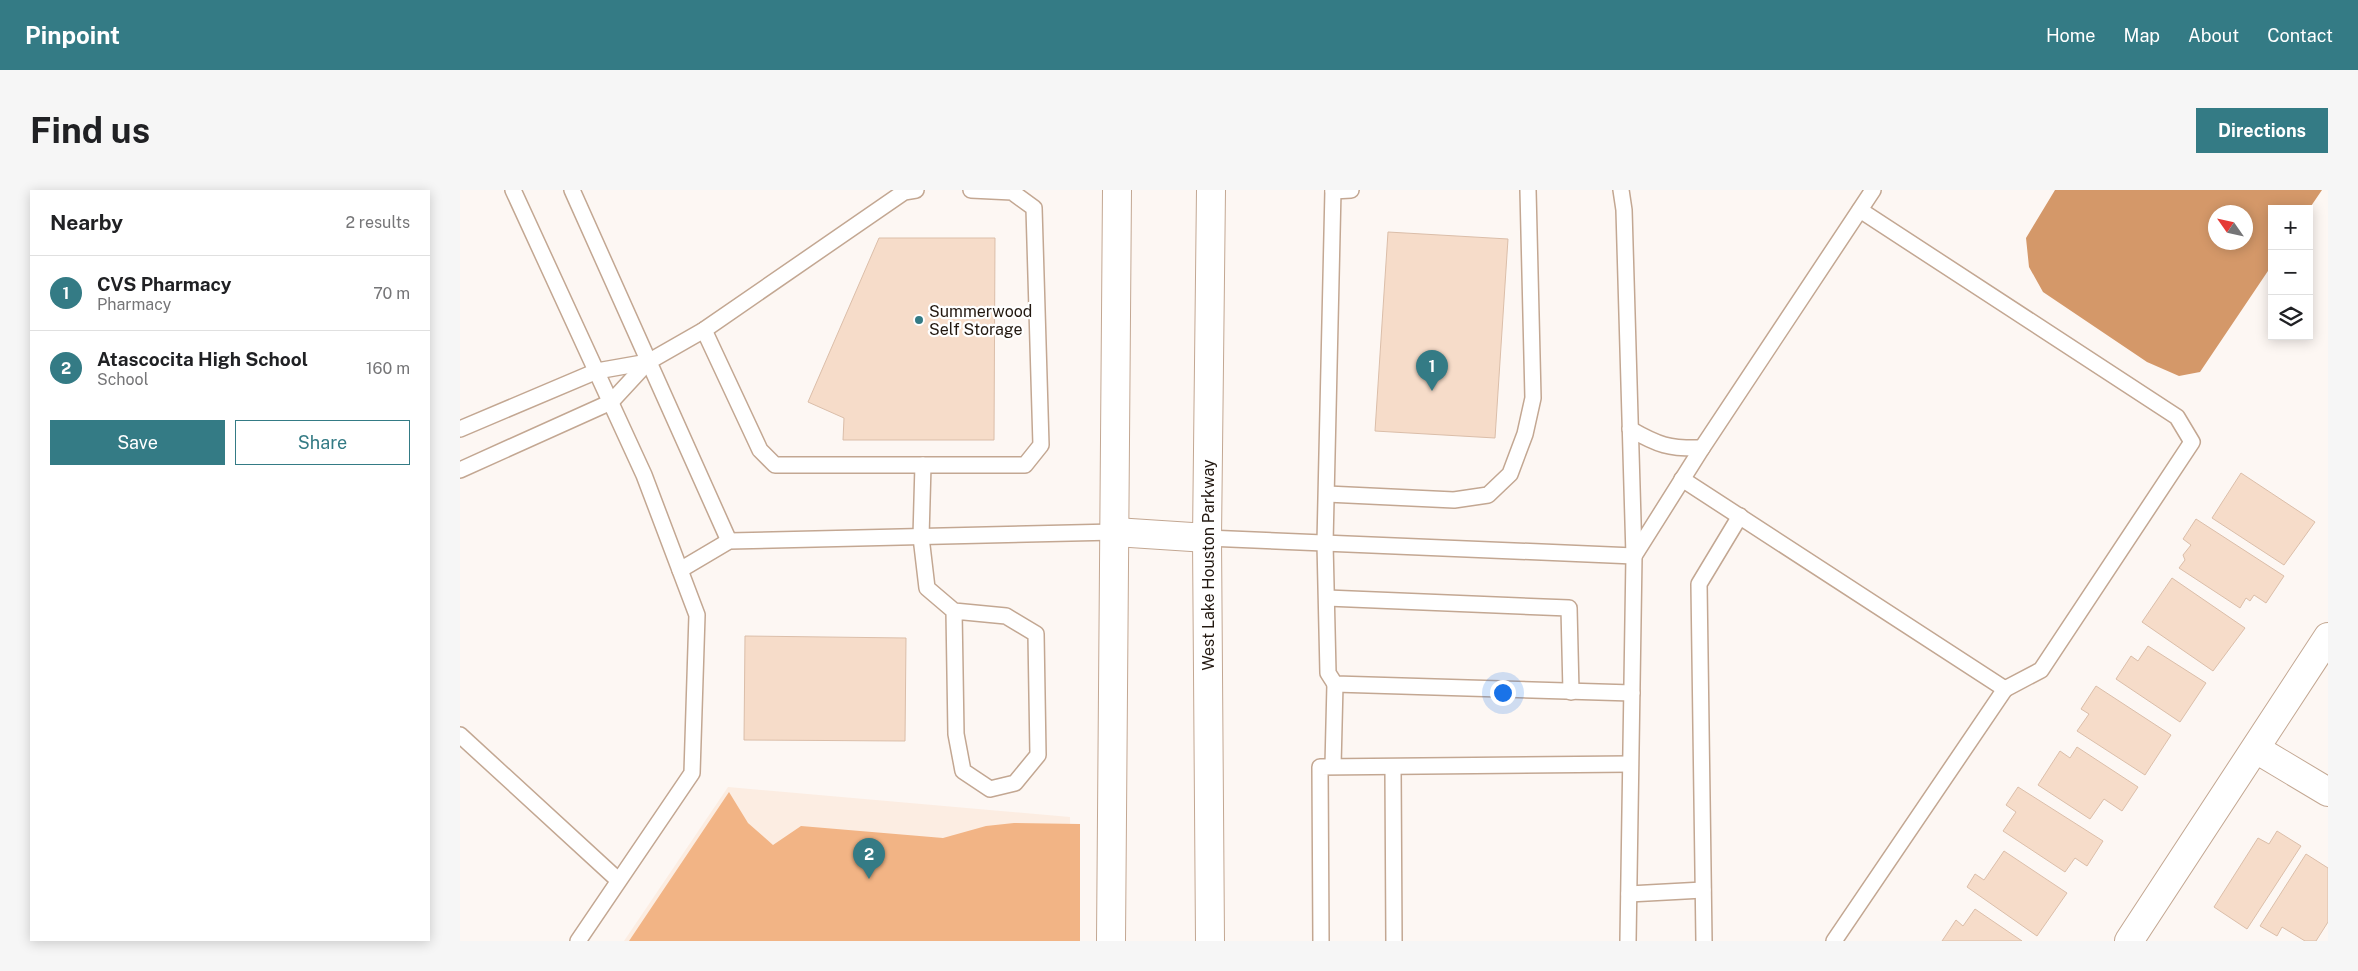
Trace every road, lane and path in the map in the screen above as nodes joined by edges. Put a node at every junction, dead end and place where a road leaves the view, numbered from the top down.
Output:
1 (513, 190) edge
2 (572, 190) edge
3 (916, 190) edge
4 (971, 190) edge
5 (1117, 190) edge
6 (1211, 190) edge
7 (1333, 190) edge
8 (1351, 190) edge
9 (1528, 190) edge
10 (1621, 190) edge
11 (1873, 190) edge
12 (1860, 210) junction
13 (704, 330) junction
14 (648, 362) junction
15 (597, 371) junction
16 (611, 402) junction
17 (460, 429) edge
18 (1630, 430) junction
19 (1702, 448) junction
20 (923, 465) junction
21 (460, 470) edge
22 (1682, 479) junction
23 (1326, 494) junction
24 (1740, 516) junction
25 (1115, 532) junction
26 (922, 537) junction
27 (1207, 538) junction
28 (729, 541) junction
29 (1325, 543) junction
30 (1634, 556) junction
31 (680, 570) junction
32 (1327, 598) junction
33 (954, 611) junction
34 (2328, 636) edge
35 (1335, 684) junction
36 (2005, 689) junction
37 (1571, 692) junction
38 (1632, 693) junction
39 (460, 735) edge
40 (2256, 749) junction
41 (1630, 764) junction
42 (1333, 766) junction
43 (1393, 768) junction
44 (2328, 792) edge
45 (618, 880) junction
46 (1703, 890) junction
47 (1628, 894) junction
48 (578, 941) edge
49 (1111, 941) edge
50 (1210, 941) edge
51 (1320, 941) edge
52 (1394, 941) edge
53 (1628, 941) edge
54 (1704, 941) edge
55 (1834, 941) edge
56 (2129, 941) edge

1 - 15 lane
2 - 14 lane
3 - 13 lane
4 - 20 lane
5 - 25 main road
6 - 27 main road, West Lake Houston Parkway
7 - 8 lane
7 - 23 lane
9 - 23 lane
10 - 18 lane
11 - 12 lane
12 - 19 lane
12 - 36 lane
13 - 14 lane
13 - 20 lane
14 - 15 lane
14 - 16 lane
14 - 28 lane
15 - 16 lane
15 - 17 lane
16 - 21 lane
16 - 31 lane
18 - 19 lane
18 - 30 lane
19 - 22 lane
20 - 26 lane
22 - 24 lane
22 - 30 lane
23 - 29 lane
24 - 36 lane
24 - 46 lane
25 - 26 lane
25 - 27 main road
25 - 49 main road
26 - 28 lane
26 - 33 lane
27 - 29 lane
27 - 50 main road, West Lake Houston Parkway
28 - 31 lane
29 - 30 lane
29 - 32 lane
30 - 38 lane
31 - 45 lane
32 - 35 lane
32 - 37 lane
33 - 33 lane
34 - 40 main road
35 - 37 lane
35 - 42 lane
36 - 55 lane
37 - 38 lane
38 - 41 lane
39 - 45 lane
40 - 44 main road
40 - 56 main road
41 - 43 lane
41 - 47 lane
42 - 43 lane
42 - 51 lane
43 - 52 lane
45 - 48 lane
46 - 47 lane
46 - 54 lane
47 - 53 lane

